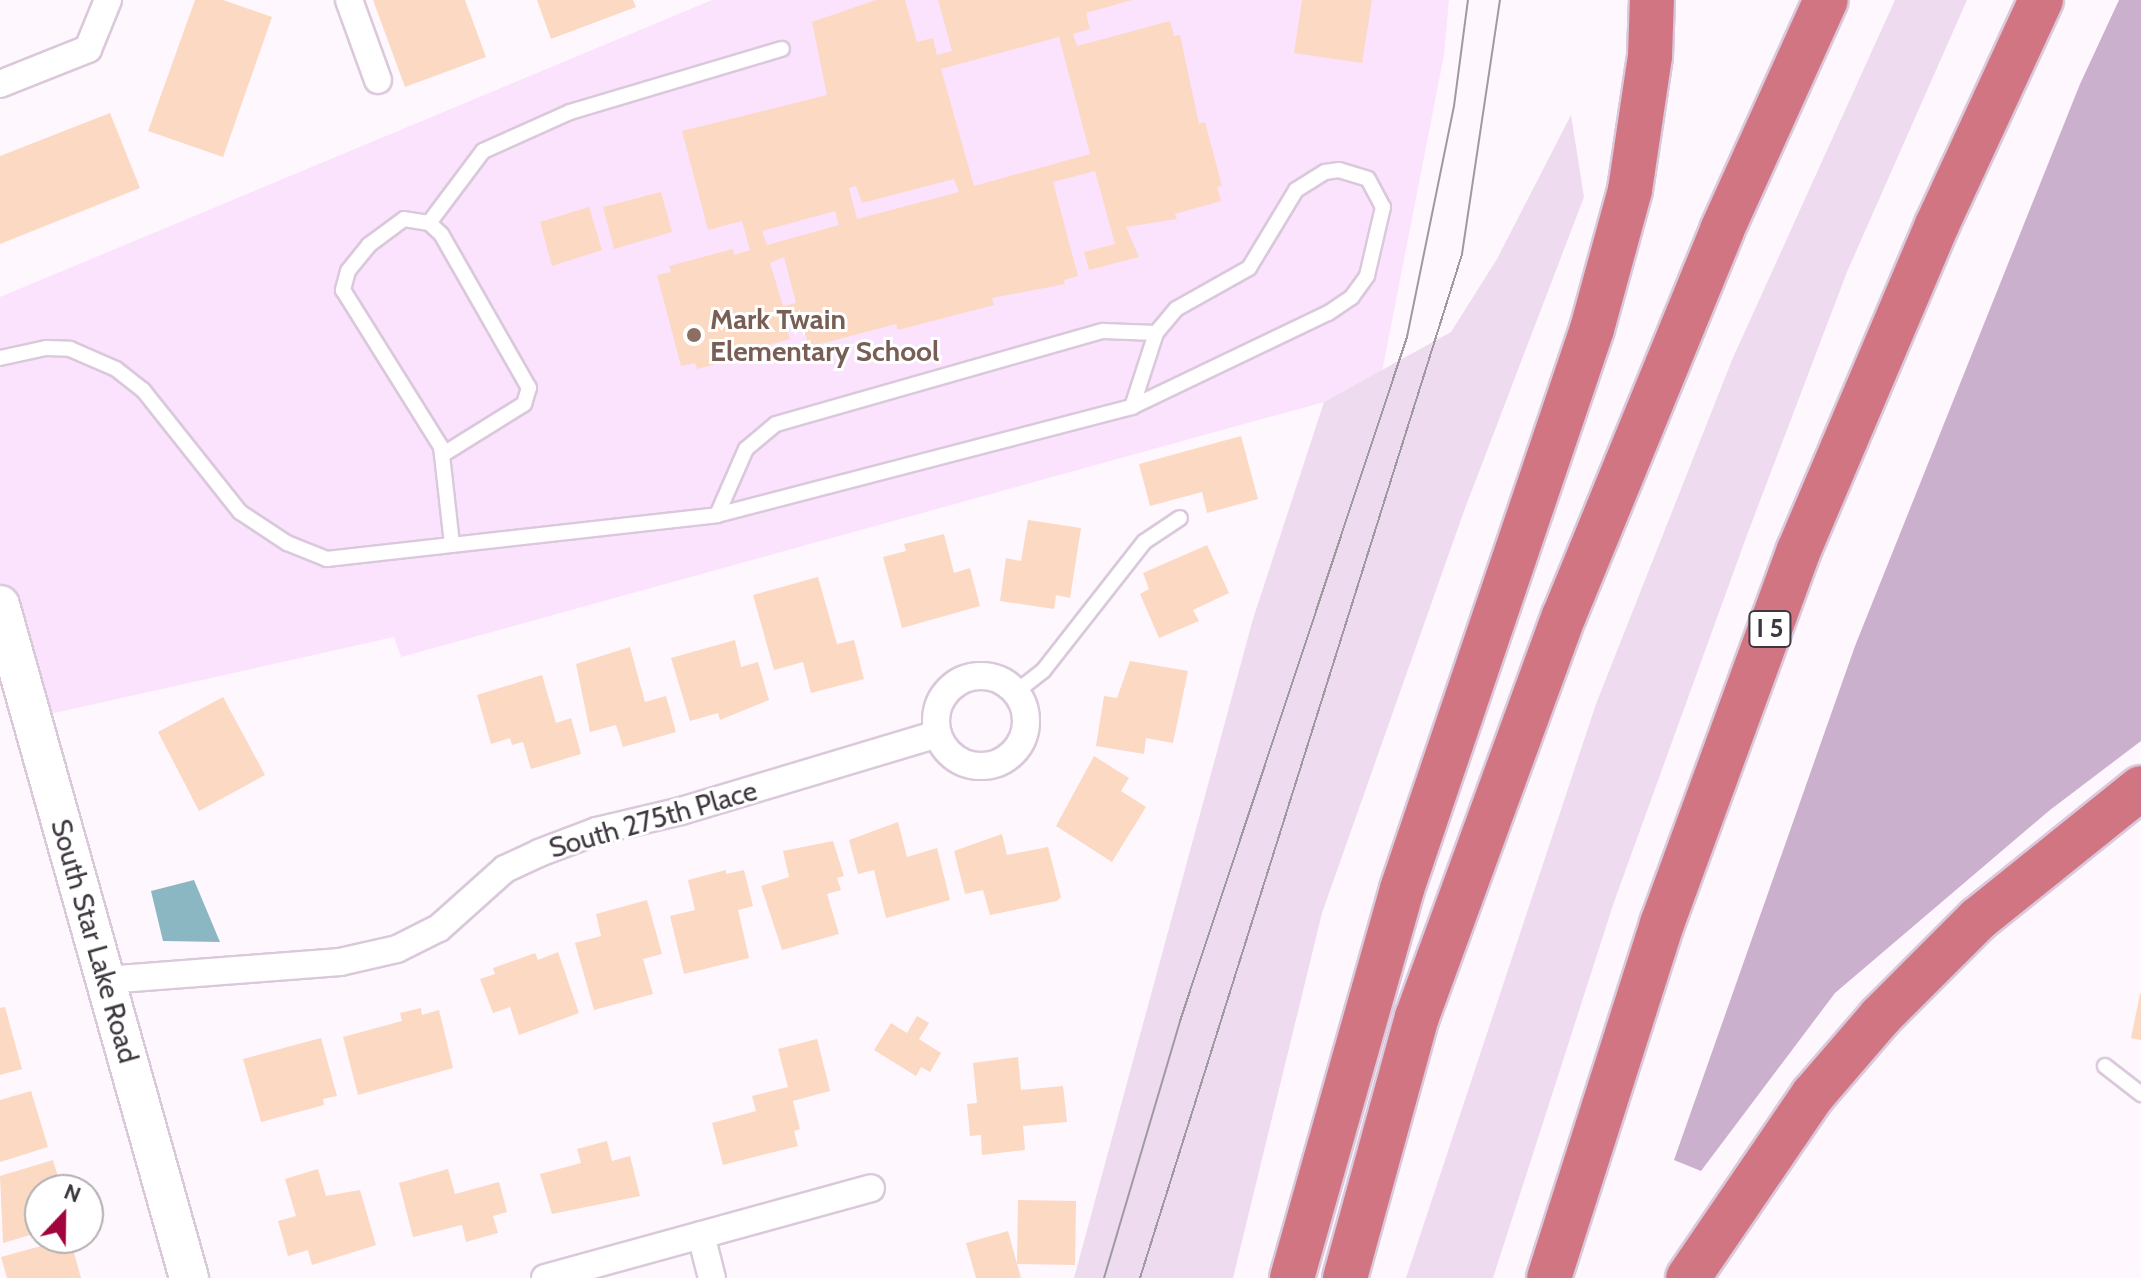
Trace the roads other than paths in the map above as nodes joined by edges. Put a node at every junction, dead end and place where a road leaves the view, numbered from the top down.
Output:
1 (108, 0) edge
2 (349, 0) edge
3 (1652, 0) edge
4 (1826, 0) edge
5 (2041, 0) edge
6 (782, 49) dead end
7 (378, 80) dead end
8 (0, 84) edge
9 (429, 223) junction
10 (1156, 333) junction
11 (0, 358) edge
12 (1132, 407) junction
13 (442, 455) junction
14 (717, 515) junction
15 (1180, 518) dead end
16 (452, 544) junction
17 (0, 605) edge
18 (1016, 692) junction
19 (938, 734) junction
20 (2141, 788) edge
21 (106, 980) junction
22 (2105, 1066) dead end
23 (2141, 1094) edge
24 (871, 1188) dead end
25 (701, 1235) junction
26 (189, 1278) edge
27 (545, 1278) edge
28 (712, 1278) edge
29 (1292, 1278) edge
30 (1345, 1278) edge
31 (1549, 1278) edge
32 (1688, 1278) edge

1 - 8 street
2 - 7 street
3 - 29 highway
4 - 30 highway
5 - 31 highway, I 5
6 - 9 lane
9 - 13 lane
9 - 13 lane
10 - 12 lane
10 - 12 lane
10 - 14 lane
11 - 16 lane
12 - 14 lane
13 - 16 lane
14 - 16 lane
15 - 18 lane
17 - 21 street, South Star Lake Road
18 - 19 street
18 - 19 street
19 - 21 street, South 275th Place
20 - 32 highway
21 - 26 street, South Star Lake Road
22 - 23 lane
24 - 25 street
25 - 27 street
25 - 28 street

